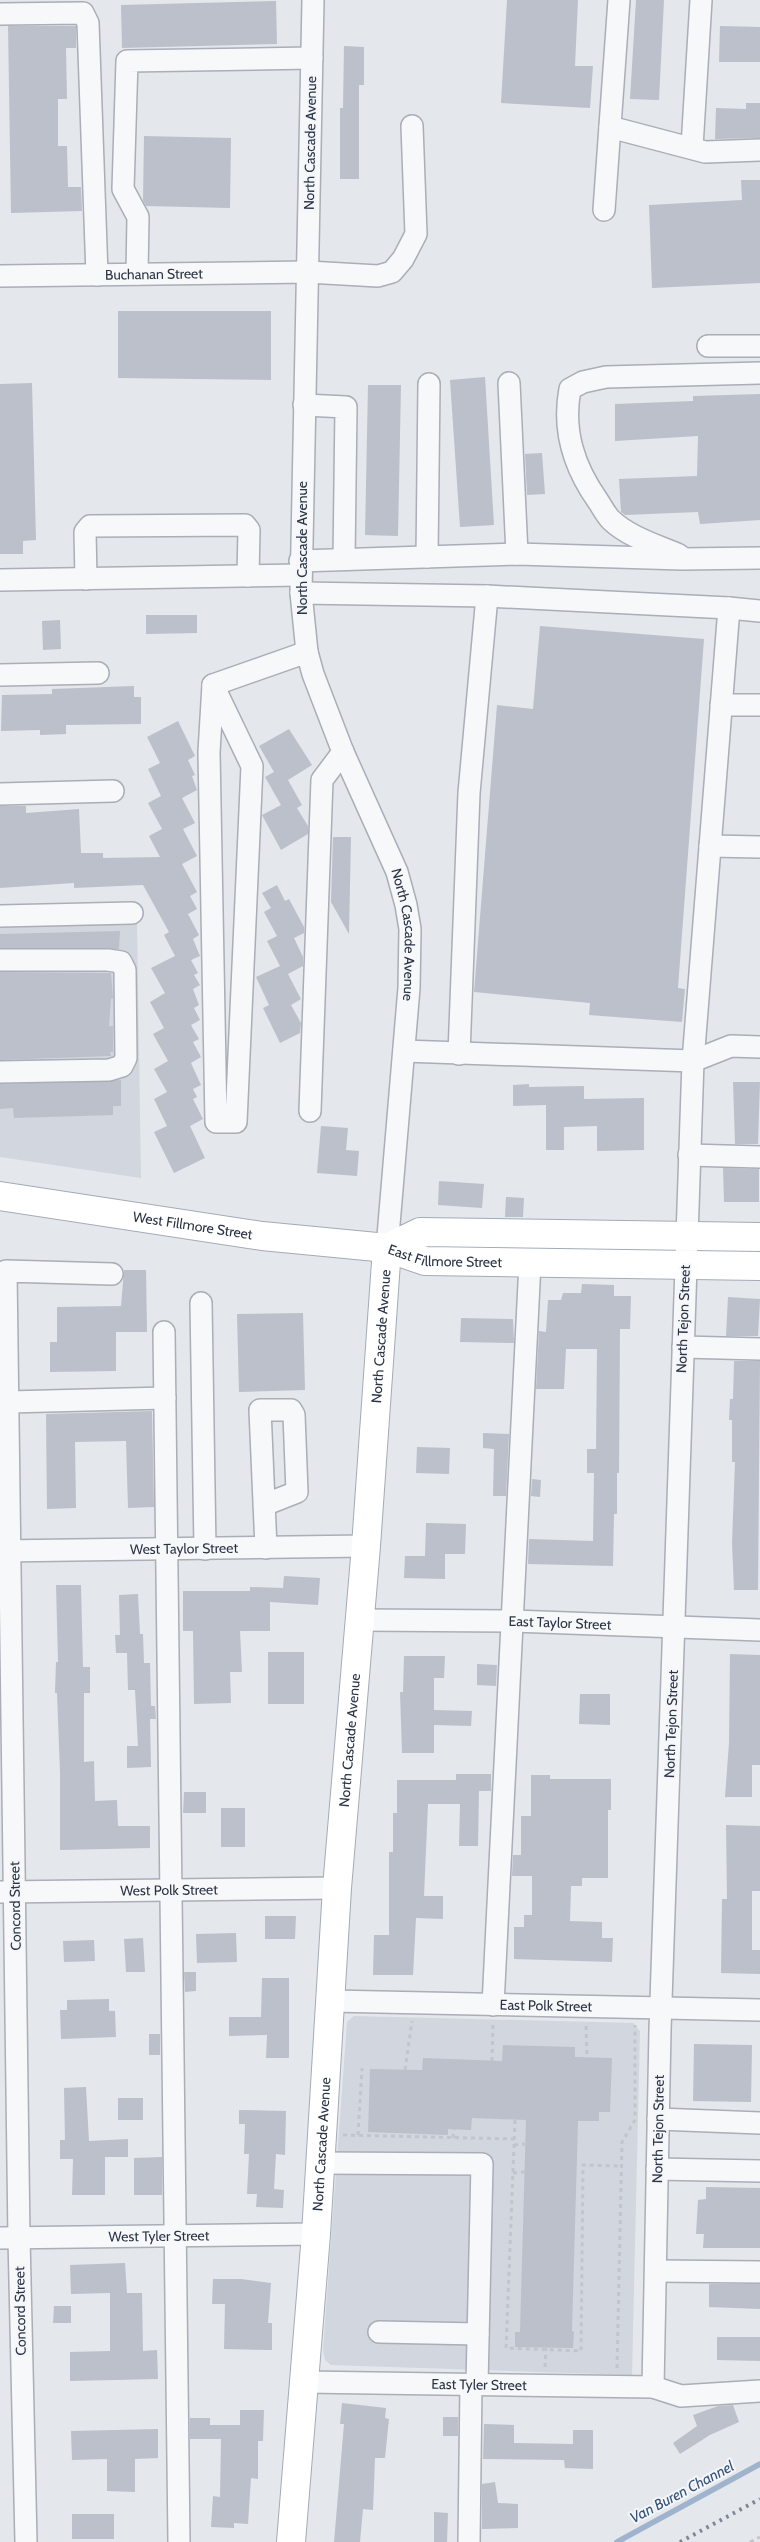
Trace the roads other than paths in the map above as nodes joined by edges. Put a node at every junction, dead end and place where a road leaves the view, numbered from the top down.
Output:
1 (313, 0) edge
2 (619, 0) edge
3 (700, 0) edge
4 (0, 14) edge
5 (312, 58) junction
6 (412, 126) dead end
7 (610, 128) junction
8 (692, 147) junction
9 (760, 150) edge
10 (604, 210) dead end
11 (308, 272) junction
12 (137, 274) junction
13 (97, 275) junction
14 (0, 276) edge
15 (708, 346) dead end
16 (760, 346) edge
17 (760, 373) edge
18 (509, 383) dead end
19 (429, 384) dead end
20 (304, 406) junction
21 (517, 554) junction
22 (427, 557) junction
23 (760, 558) edge
24 (344, 559) junction
25 (688, 559) junction
26 (248, 576) junction
27 (300, 576) junction
28 (86, 579) junction
29 (0, 580) edge
30 (487, 596) junction
31 (729, 608) junction
32 (760, 611) edge
33 (307, 652) junction
34 (98, 673) dead end
35 (0, 675) edge
36 (213, 685) junction
37 (722, 705) junction
38 (760, 705) edge
39 (343, 752) junction
40 (113, 790) dead end
41 (0, 794) edge
42 (710, 846) junction
43 (760, 847) edge
44 (132, 914) dead end
45 (0, 916) edge
46 (245, 920) junction
47 (212, 921) junction
48 (0, 960) edge
49 (760, 1047) edge
50 (404, 1051) junction
51 (459, 1054) junction
52 (693, 1061) junction
53 (0, 1072) edge
54 (310, 1111) dead end
55 (689, 1155) junction
56 (760, 1157) edge
57 (0, 1196) edge
58 (686, 1236) junction
59 (760, 1237) edge
60 (387, 1248) junction
61 (530, 1263) junction
62 (685, 1264) junction
63 (760, 1266) edge
64 (112, 1274) dead end
65 (201, 1303) dead end
66 (164, 1332) dead end
67 (683, 1347) junction
68 (760, 1349) edge
69 (165, 1398) junction
70 (9, 1402) junction
71 (264, 1505) dead end
72 (366, 1546) junction
73 (205, 1548) junction
74 (266, 1548) junction
75 (166, 1549) junction
76 (6, 1551) edge
77 (360, 1620) junction
78 (513, 1621) junction
79 (674, 1626) junction
80 (760, 1630) edge
81 (338, 1888) junction
82 (169, 1890) junction
83 (7, 1892) edge
84 (331, 2000) junction
85 (661, 2008) junction
86 (760, 2010) edge
87 (493, 2013) junction
88 (658, 2119) junction
89 (760, 2123) edge
90 (321, 2163) junction
91 (658, 2170) junction
92 (760, 2171) edge
93 (316, 2234) junction
94 (176, 2236) junction
95 (9, 2238) edge
96 (656, 2271) junction
97 (760, 2272) edge
98 (379, 2332) dead end
99 (478, 2334) junction
100 (304, 2382) junction
101 (474, 2384) junction
102 (653, 2387) junction
103 (760, 2391) edge
104 (26, 2542) edge
105 (180, 2542) edge
106 (291, 2542) edge
107 (469, 2542) edge

1 - 5 street, North Cascade Avenue
2 - 7 street
3 - 8 street
4 - 13 street
5 - 11 street, North Cascade Avenue
5 - 12 street
6 - 11 street, Buchanan Street
7 - 8 street
7 - 10 street
8 - 9 street
11 - 12 street, Buchanan Street
11 - 20 street, North Cascade Avenue
12 - 13 street, Buchanan Street
13 - 14 street, Buchanan Street
15 - 16 street
17 - 25 street
18 - 21 street
19 - 22 street
20 - 24 street
20 - 27 street, North Cascade Avenue
21 - 22 street
21 - 25 street
22 - 24 street
23 - 25 street
24 - 27 street
26 - 27 street
26 - 28 street
26 - 28 street
27 - 30 street
27 - 33 street, North Cascade Avenue
28 - 29 street
30 - 31 street
30 - 51 street
31 - 32 street
31 - 37 street, North Tejon Street
33 - 36 street
33 - 39 street, North Cascade Avenue
34 - 35 street
36 - 46 street
36 - 47 street
37 - 38 street
37 - 42 street, North Tejon Street
39 - 50 street, North Cascade Avenue
39 - 54 street
40 - 41 street
42 - 43 street
42 - 52 street, North Tejon Street
44 - 45 street
46 - 47 street
46 - 47 street
48 - 53 street
49 - 52 street
50 - 51 street
50 - 60 street, North Cascade Avenue
51 - 52 street
52 - 55 street, North Tejon Street
55 - 56 street
55 - 58 street, North Tejon Street
57 - 60 main road, West Fillmore Street
58 - 59 main road, East Fillmore Street
58 - 60 main road, East Fillmore Street
58 - 62 street, North Tejon Street
60 - 61 main road, East Fillmore Street
60 - 72 main road, North Cascade Avenue
61 - 62 main road, East Fillmore Street
61 - 78 street
62 - 63 main road, East Fillmore Street
62 - 67 street, North Tejon Street
64 - 70 street, Concord Street
65 - 73 street
66 - 69 street
67 - 68 street
67 - 79 street, North Tejon Street
69 - 70 street
69 - 75 street
70 - 76 street, Concord Street
71 - 74 street
72 - 74 street, West Taylor Street
72 - 77 main road, North Cascade Avenue
73 - 74 street, West Taylor Street
73 - 75 street, West Taylor Street
75 - 76 street, West Taylor Street
75 - 82 street
76 - 83 street, Concord Street
77 - 78 street, East Taylor Street
77 - 81 main road, North Cascade Avenue
78 - 79 street, East Taylor Street
78 - 87 street
79 - 80 street, East Taylor Street
79 - 85 street, North Tejon Street
81 - 82 street, West Polk Street
81 - 84 main road, North Cascade Avenue
82 - 83 street, West Polk Street
82 - 94 street
83 - 95 street, Concord Street
84 - 87 street, East Polk Street
84 - 90 main road, North Cascade Avenue
85 - 86 street, East Polk Street
85 - 87 street, East Polk Street
85 - 88 street, North Tejon Street
88 - 89 street
88 - 91 street, North Tejon Street
90 - 93 main road, North Cascade Avenue
90 - 99 street
91 - 92 street
91 - 96 street, North Tejon Street
93 - 94 street, West Tyler Street
93 - 100 main road, North Cascade Avenue
94 - 95 street, West Tyler Street
94 - 105 street
95 - 104 street, Concord Street
96 - 97 street
96 - 102 street, North Tejon Street
98 - 99 street
99 - 101 street
100 - 101 street, East Tyler Street
100 - 106 main road, North Cascade Avenue
101 - 102 street, East Tyler Street
101 - 107 street
102 - 103 street, East Tyler Street

